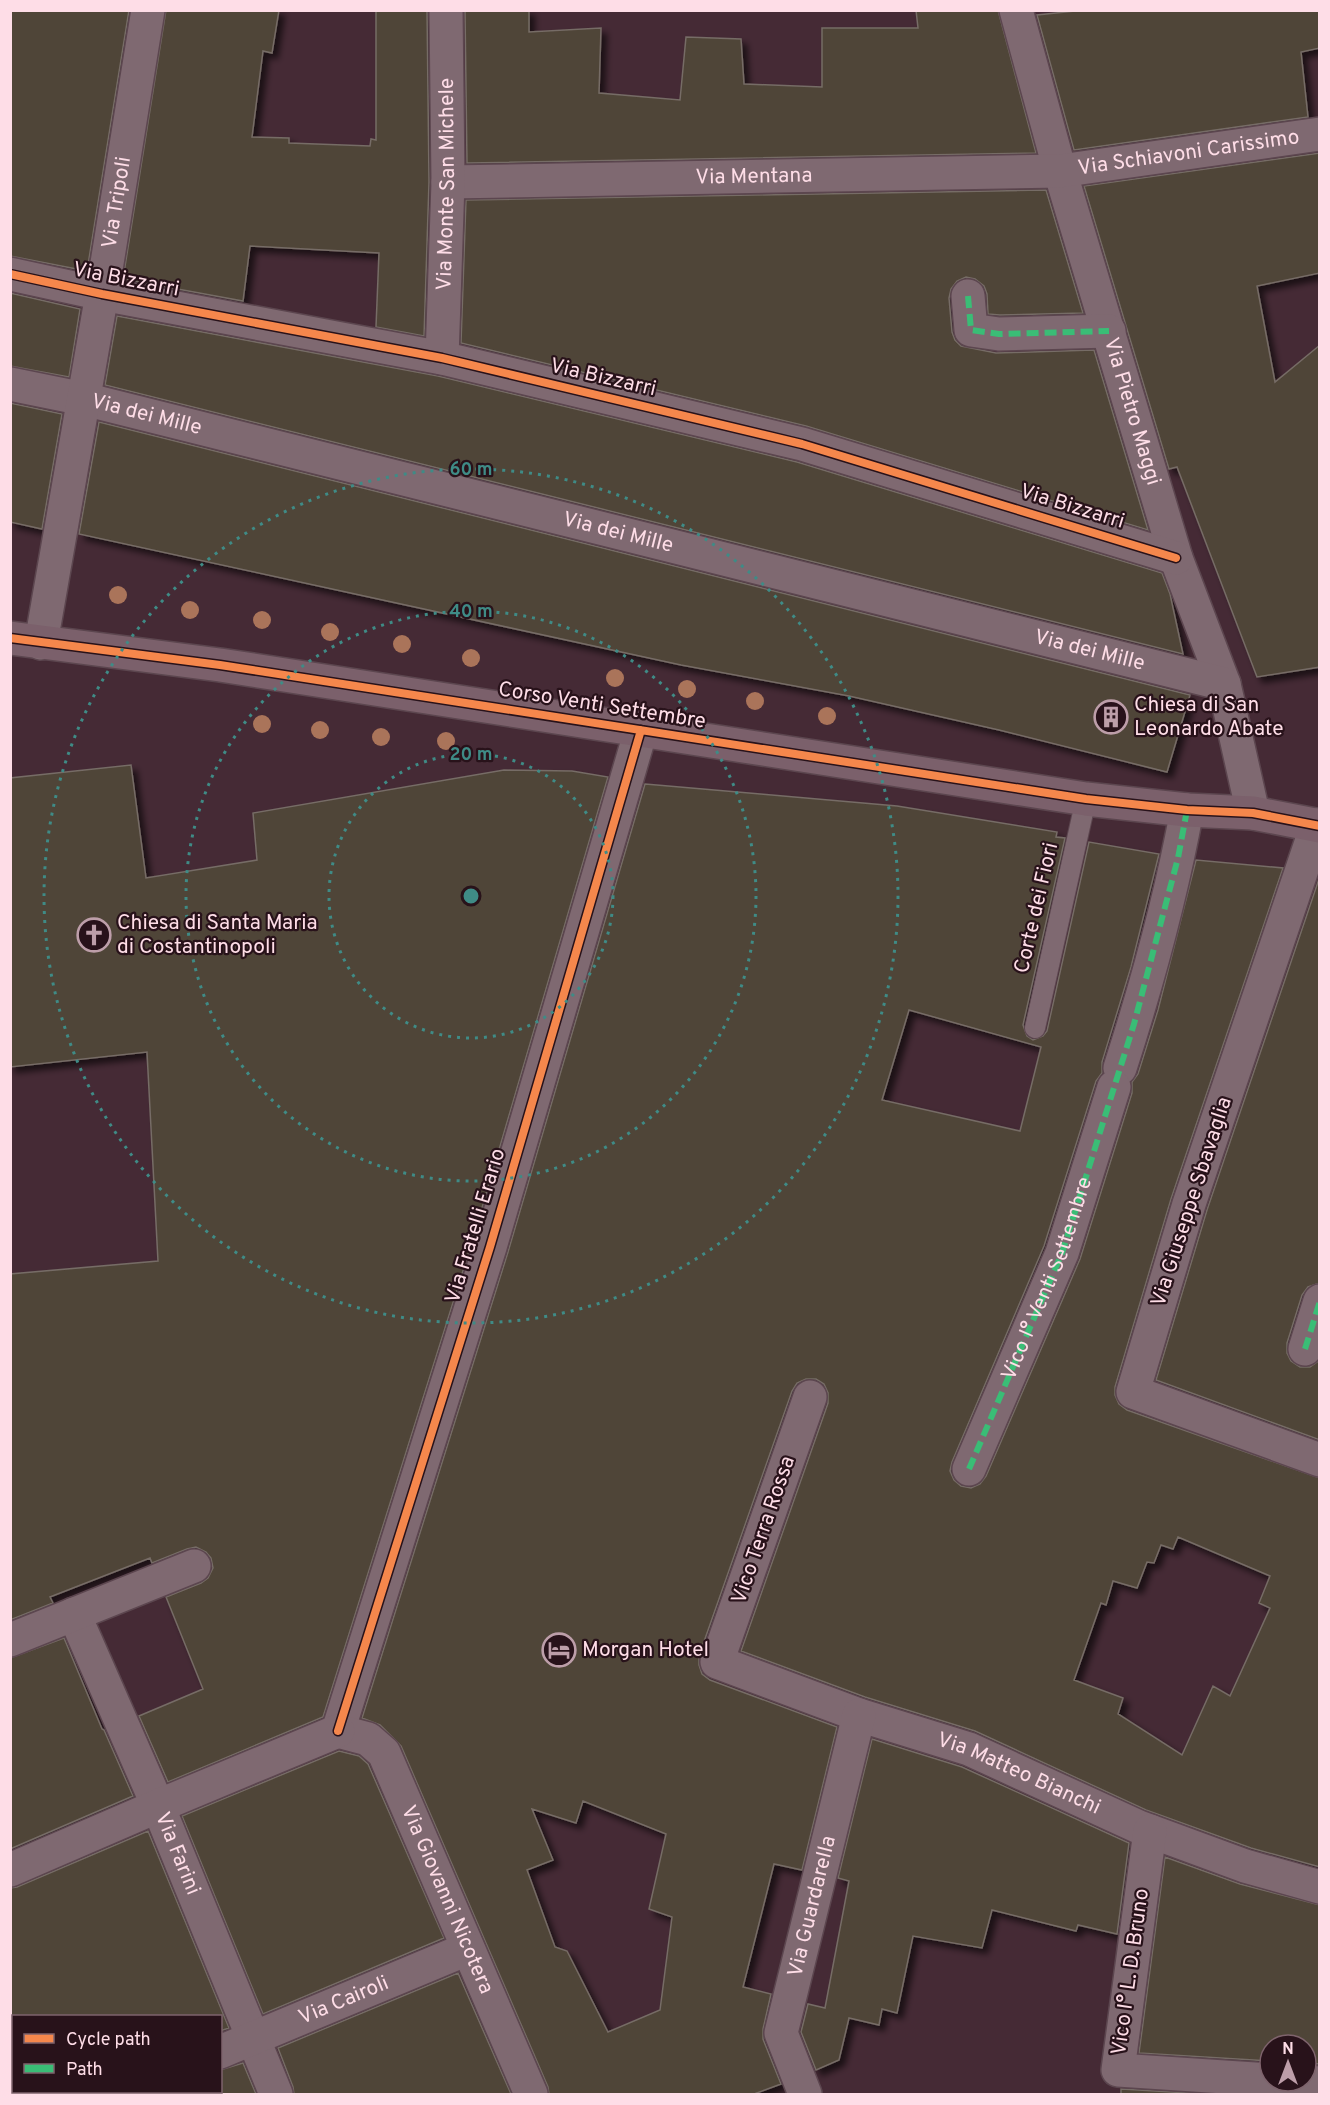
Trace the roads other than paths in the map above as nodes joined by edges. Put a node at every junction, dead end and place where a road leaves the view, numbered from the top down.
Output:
1 (148, 10) edge
2 (446, 10) edge
3 (1016, 10) edge
4 (1320, 134) edge
5 (1060, 171) junction
6 (448, 182) junction
7 (10, 274) edge
8 (102, 294) junction
9 (968, 296) dead end
10 (1109, 331) junction
11 (442, 358) junction
12 (10, 384) edge
13 (84, 399) junction
14 (1176, 558) junction
15 (26, 640) edge
16 (1224, 684) junction
17 (641, 730) junction
18 (1086, 799) junction
19 (1187, 810) junction
20 (1253, 813) junction
21 (1318, 826) edge
22 (1035, 1028) dead end
23 (1320, 1300) edge
24 (1305, 1349) dead end
25 (810, 1397) dead end
26 (1320, 1460) edge
27 (969, 1469) dead end
28 (194, 1566) dead end
29 (74, 1614) junction
30 (10, 1640) edge
31 (717, 1662) joint
32 (859, 1715) junction
33 (338, 1731) junction
34 (158, 1806) junction
35 (1150, 1831) junction
36 (10, 1870) edge
37 (1320, 1887) edge
38 (467, 1949) junction
39 (253, 2039) junction
40 (222, 2051) edge
41 (1258, 2079) edge
42 (276, 2094) edge
43 (531, 2094) edge
44 (805, 2094) edge

1 - 8 street, Via Tripoli
2 - 6 street, Via Monte San Michele
3 - 5 street, Via Pietro Maggi
4 - 5 street, Via Schiavoni Carissimo
5 - 6 street, Via Mentana
5 - 10 street, Via Pietro Maggi
6 - 11 street, Via Monte San Michele
7 - 8 street, Via Bizzarri
8 - 11 street, Via Bizzarri
8 - 13 street, Via Tripoli
9 - 10 street
10 - 14 street, Via Pietro Maggi
11 - 14 street, Via Bizzarri
12 - 13 street, Via dei Mille
13 - 15 street, Via Tripoli
13 - 16 street, Via dei Mille
14 - 16 street, Via Pietro Maggi
15 - 17 street, Corso Venti Settembre
16 - 20 street, Via Pietro Maggi
17 - 18 street, Corso Venti Settembre
17 - 33 street, Via Fratelli Erario
18 - 19 street, Corso Venti Settembre
18 - 22 lane, Corte dei Fiori
19 - 20 street, Corso Venti Settembre
19 - 27 street, Vico I° Venti Settembre
20 - 21 street, Corso Venti Settembre
21 - 26 street, Via Giuseppe Sbavaglia
23 - 24 street
25 - 31 street, Vico Terra Rossa
28 - 29 street
29 - 30 street
29 - 34 street, Via Farini
31 - 32 street, Via Matteo Bianchi
32 - 35 street, Via Matteo Bianchi
32 - 44 street, Via Guardarella
33 - 34 street
33 - 38 street, Via Giovanni Nicotera
34 - 36 street
34 - 39 street, Via Farini
35 - 37 street, Via Matteo Bianchi
35 - 41 street, Vico I° L. D. Bruno
38 - 39 street, Via Cairoli
38 - 43 street, Via Giovanni Nicotera
39 - 40 street, Via Cairoli
39 - 42 street, Via Farini

